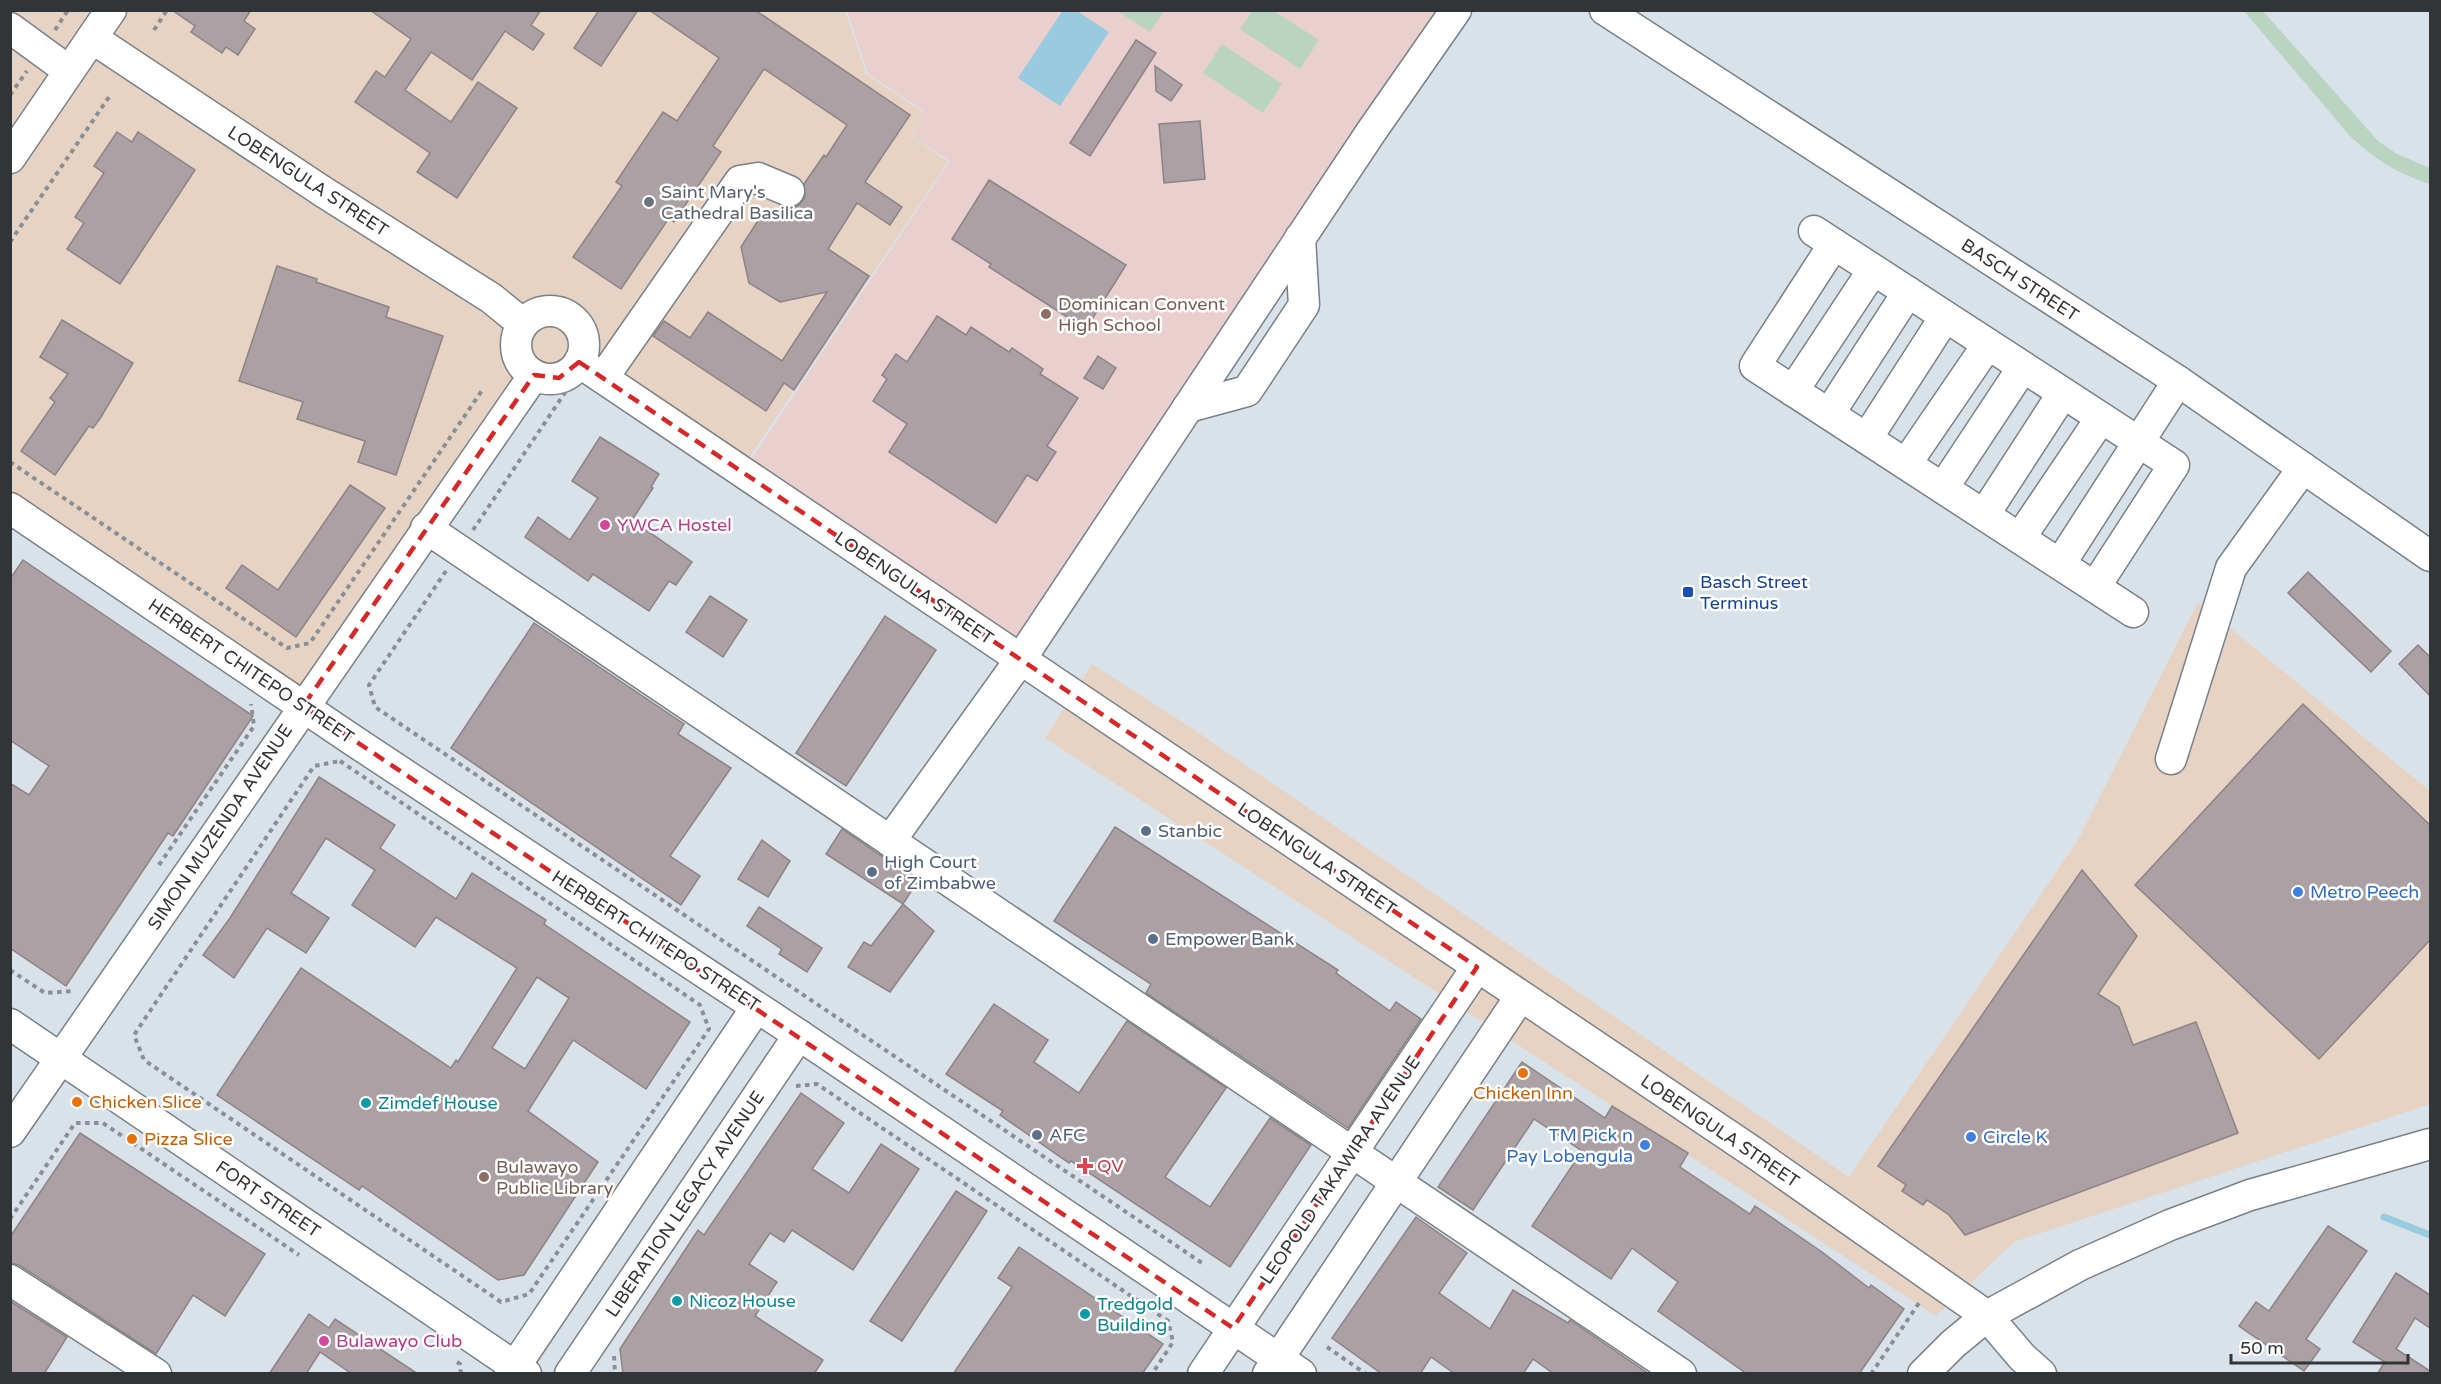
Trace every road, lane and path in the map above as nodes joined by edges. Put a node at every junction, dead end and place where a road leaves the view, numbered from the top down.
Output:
1 (111, 10) edge
2 (167, 10) edge
3 (1456, 10) edge
4 (1605, 10) edge
5 (10, 28) edge
6 (154, 30) dead end
7 (93, 38) junction
8 (69, 71) junction
9 (109, 97) dead end
10 (10, 158) edge
11 (789, 191) dead end
12 (1300, 238) junction
13 (10, 242) edge
14 (1874, 270) junction
15 (1908, 292) junction
16 (1945, 317) junction
17 (523, 324) junction
18 (1988, 344) junction
19 (2023, 367) junction
20 (591, 370) junction
21 (534, 375) junction
22 (2178, 381) junction
23 (483, 389) dead end
24 (566, 391) dead end
25 (1793, 391) junction
26 (2063, 393) junction
27 (1188, 407) junction
28 (1829, 414) junction
29 (2101, 418) junction
30 (1866, 438) junction
31 (2138, 442) junction
32 (10, 462) edge
33 (1906, 464) junction
34 (2303, 468) junction
35 (1943, 488) junction
36 (10, 508) edge
37 (1984, 515) junction
38 (426, 528) junction
39 (2020, 538) junction
40 (459, 551) junction
41 (2430, 556) edge
42 (2060, 564) junction
43 (2095, 587) junction
44 (2133, 612) dead end
45 (1020, 660) junction
46 (251, 700) dead end
47 (303, 706) junction
48 (2171, 759) dead end
49 (890, 841) junction
50 (153, 874) dead end
51 (1477, 967) junction
52 (10, 970) edge
53 (80, 982) dead end
54 (1520, 997) junction
55 (756, 1008) junction
56 (10, 1024) edge
57 (799, 1035) junction
58 (61, 1058) junction
59 (793, 1086) dead end
60 (10, 1132) edge
61 (2430, 1144) edge
62 (1352, 1152) junction
63 (1396, 1182) junction
64 (10, 1220) edge
65 (301, 1257) dead end
66 (1205, 1265) dead end
67 (10, 1280) edge
68 (1923, 1297) dead end
69 (501, 1302) joint
70 (1987, 1316) junction
71 (1233, 1328) junction
72 (1327, 1347) dead end
73 (613, 1351) dead end
74 (450, 1357) dead end
75 (1282, 1368) edge
76 (517, 1371) edge
77 (156, 1374) edge
78 (461, 1374) edge
79 (570, 1374) edge
80 (615, 1374) edge
81 (1152, 1374) edge
82 (1203, 1374) edge
83 (1366, 1374) edge
84 (1681, 1374) edge
85 (1871, 1374) edge
86 (1923, 1374) edge
87 (2041, 1374) edge

1 - 7 street
2 - 6 path
3 - 12 street
4 - 22 street, BASCH STREET
5 - 8 street
7 - 8 street
7 - 17 street, LOBENGULA STREET
8 - 10 street
9 - 13 path
11 - 20 street
12 - 27 street
12 - 27 street
14 - 15 street
14 - 25 street
14 - 25 street
15 - 16 street
15 - 28 street
16 - 18 street
16 - 30 street
17 - 20 street
17 - 21 street
18 - 19 street
18 - 33 street
19 - 26 street
19 - 35 street
20 - 21 street
20 - 45 street, LOBENGULA STREET
21 - 38 street, SIMON MUZENDA AVENUE
22 - 31 street
22 - 34 street, BASCH STREET
23 - 32 path
24 - 40 path
25 - 28 street
26 - 29 street
26 - 37 street
27 - 45 street
28 - 30 street
29 - 31 street
29 - 39 street
30 - 33 street
31 - 42 street
31 - 43 street
33 - 35 street
34 - 41 street, BASCH STREET
34 - 48 street
35 - 37 street
36 - 47 street, HERBERT CHITEPO STREET
37 - 39 street
38 - 40 street
38 - 47 street, SIMON MUZENDA AVENUE
39 - 42 street
40 - 49 street
40 - 66 path
42 - 43 street
43 - 44 street
45 - 49 street
45 - 51 street, LOBENGULA STREET
46 - 50 path
47 - 55 street, HERBERT CHITEPO STREET
47 - 58 street, SIMON MUZENDA AVENUE
49 - 62 street
51 - 54 street, LOBENGULA STREET
51 - 62 street, LEOPOLD TAKAWIRA AVENUE
52 - 53 path
54 - 63 street
54 - 70 street, LOBENGULA STREET
55 - 57 street, HERBERT CHITEPO STREET
55 - 76 street
56 - 58 street, FORT STREET
57 - 71 street, HERBERT CHITEPO STREET
57 - 79 street, LIBERATION LEGACY AVENUE
58 - 60 street, SIMON MUZENDA AVENUE
58 - 76 street, FORT STREET
59 - 81 path
61 - 70 street
62 - 63 street
62 - 71 street, LEOPOLD TAKAWIRA AVENUE
63 - 75 street
63 - 84 street
64 - 65 path
67 - 77 street
68 - 85 path
69 - 69 path
70 - 86 street
70 - 87 street, LOBENGULA STREET
71 - 75 street, HERBERT CHITEPO STREET
71 - 82 street, LEOPOLD TAKAWIRA AVENUE
72 - 83 path
73 - 80 path
74 - 78 path

